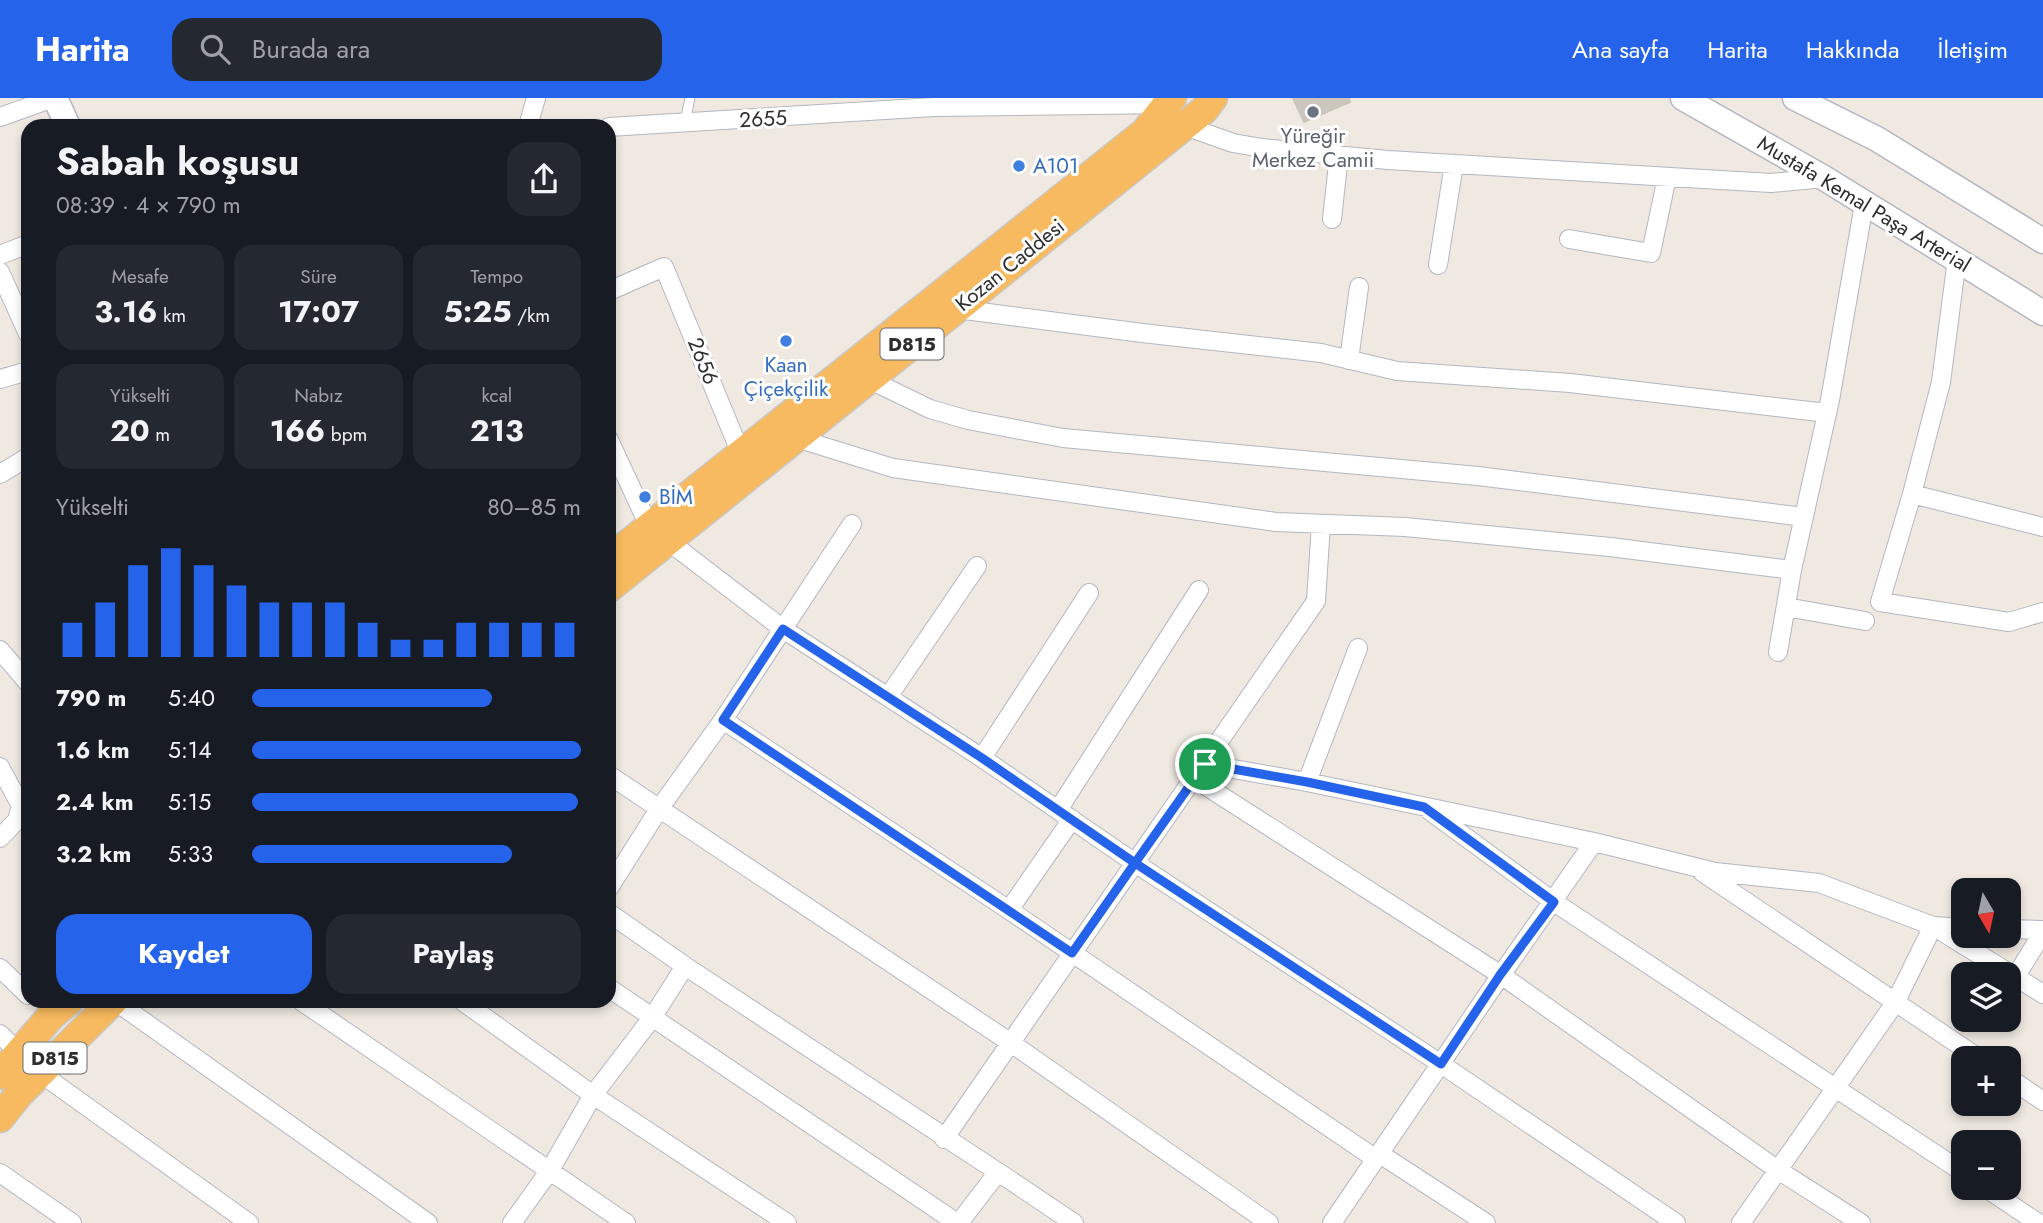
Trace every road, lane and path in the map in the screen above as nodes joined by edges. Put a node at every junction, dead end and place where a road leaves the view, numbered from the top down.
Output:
1 (54, 98) edge
2 (536, 98) edge
3 (690, 98) edge
4 (1213, 98) edge
5 (1683, 98) edge
6 (1795, 98) edge
7 (945, 103) edge
8 (855, 106) edge
9 (1175, 109) edge
10 (0, 117) edge
11 (64, 119) edge
12 (530, 119) edge
13 (685, 124) junction
14 (616, 127) edge
15 (1339, 155) junction
16 (1454, 164) junction
17 (1667, 177) junction
18 (1824, 178) junction
19 (1864, 204) junction
20 (1332, 219) dead end
21 (1569, 239) dead end
22 (2043, 241) edge
23 (21, 247) edge
24 (0, 255) edge
25 (1957, 259) junction
26 (1438, 265) dead end
27 (0, 272) edge
28 (1359, 287) dead end
29 (616, 288) edge
30 (957, 309) junction
31 (2043, 313) edge
32 (21, 318) edge
33 (1349, 360) junction
34 (21, 373) edge
35 (0, 379) edge
36 (868, 379) junction
37 (1827, 413) junction
38 (796, 438) junction
39 (616, 453) edge
40 (741, 454) junction
41 (21, 461) edge
42 (0, 474) edge
43 (1912, 495) junction
44 (1804, 517) junction
45 (852, 524) dead end
46 (1321, 524) junction
47 (2043, 527) edge
48 (658, 534) junction
49 (616, 555) edge
50 (977, 566) dead end
51 (1793, 570) junction
52 (616, 580) edge
53 (1199, 590) dead end
54 (1089, 593) dead end
55 (1786, 607) junction
56 (2043, 612) edge
57 (1865, 621) dead end
58 (783, 629) junction
59 (1358, 648) dead end
60 (0, 650) edge
61 (1778, 652) dead end
62 (21, 675) edge
63 (888, 697) junction
64 (723, 720) junction
65 (982, 758) junction
66 (0, 767) edge
67 (1200, 771) junction
68 (616, 780) edge
69 (1307, 782) junction
70 (21, 806) edge
71 (1424, 807) junction
72 (659, 809) junction
73 (1065, 815) junction
74 (21, 827) edge
75 (0, 838) edge
76 (1594, 842) junction
77 (1135, 863) junction
78 (1693, 866) junction
79 (616, 877) edge
80 (1554, 902) junction
81 (1009, 910) junction
82 (616, 919) edge
83 (1933, 926) junction
84 (1951, 927) edge
85 (2021, 930) edge
86 (2043, 931) edge
87 (1072, 953) junction
88 (1993, 962) edge
89 (685, 967) junction
90 (0, 968) edge
91 (2021, 968) edge
92 (1500, 975) junction
93 (2021, 979) edge
94 (21, 988) edge
95 (616, 993) edge
96 (2043, 994) edge
97 (1895, 1003) junction
98 (49, 1008) edge
99 (107, 1008) edge
100 (124, 1008) edge
101 (311, 1008) edge
102 (472, 1008) edge
103 (652, 1018) junction
104 (10, 1043) edge
105 (1011, 1044) junction
106 (1960, 1046) edge
107 (1441, 1064) junction
108 (40, 1073) junction
109 (0, 1075) edge
110 (2021, 1086) edge
111 (1837, 1088) junction
112 (593, 1095) junction
113 (2043, 1101) edge
114 (0, 1118) edge
115 (944, 1139) junction
116 (1378, 1156) junction
117 (1951, 1164) edge
118 (550, 1170) junction
119 (1778, 1170) junction
120 (998, 1172) junction
121 (0, 1173) edge
122 (2004, 1200) edge
123 (72, 1223) edge
124 (249, 1223) edge
125 (428, 1223) edge
126 (512, 1223) edge
127 (626, 1223) edge
128 (787, 1223) edge
129 (958, 1223) edge
130 (1074, 1223) edge
131 (1269, 1223) edge
132 (1332, 1223) edge
133 (1486, 1223) edge
134 (1676, 1223) edge
135 (1741, 1223) edge
136 (1861, 1223) edge
137 (2038, 1223) edge

1 - 10 street
1 - 11 main road
2 - 12 street
3 - 13 lane
4 - 9 highway, Kozan Caddesi / D815
5 - 18 main road, Mustafa Kemal Paşa Arterial
6 - 22 main road
7 - 8 street, 2655
7 - 9 street, 2655
8 - 13 street, 2655
9 - 15 street
9 - 30 highway, Kozan Caddesi / D815
9 - 40 highway, Kozan Caddesi / D815
13 - 14 street, 2655
15 - 16 street
15 - 20 street
16 - 17 street
16 - 26 street
17 - 18 street
17 - 21 street
18 - 19 main road, Mustafa Kemal Paşa Arterial
19 - 25 main road, Mustafa Kemal Paşa Arterial
19 - 37 street
23 - 24 street
25 - 31 main road, Mustafa Kemal Paşa Arterial
25 - 43 street
27 - 32 street
28 - 33 street
29 - 40 street, 2656
30 - 33 street
30 - 36 highway, Kozan Caddesi / D815
33 - 37 street
34 - 35 street
36 - 38 highway, Kozan Caddesi / D815
36 - 44 street
37 - 44 street
38 - 46 street
38 - 48 highway, Kozan Caddesi / D815
39 - 48 street
40 - 48 highway, Kozan Caddesi / D815
41 - 42 street
43 - 47 street
43 - 56 street
44 - 51 street
45 - 58 street
46 - 51 street
46 - 67 street
48 - 49 highway, Kozan Caddesi / D815
48 - 52 highway, Kozan Caddesi / D815
48 - 58 street
50 - 63 street
51 - 55 street
53 - 73 street
54 - 65 street
55 - 57 street
55 - 61 street
58 - 63 street
58 - 64 street
59 - 69 street
60 - 62 street
63 - 65 street
64 - 72 street
64 - 81 street
65 - 73 street
66 - 70 street
67 - 69 street
67 - 77 street
67 - 92 street
68 - 72 street
69 - 71 street
71 - 76 street
71 - 80 street
72 - 79 street
72 - 105 street
73 - 77 street
73 - 81 street
74 - 75 street
76 - 78 street
76 - 80 street
77 - 87 street
77 - 107 street
78 - 83 street
78 - 97 street
80 - 92 street
80 - 111 street
81 - 87 street
82 - 89 street
83 - 84 street
83 - 88 street
83 - 97 street
85 - 86 street
86 - 91 street
87 - 105 street
87 - 116 street
89 - 103 street
89 - 115 street
90 - 94 street
92 - 107 street
92 - 119 street
93 - 96 street
95 - 103 street
97 - 106 street
97 - 111 street
98 - 104 highway, D815
99 - 108 highway, D815
100 - 125 street
101 - 118 street
102 - 112 street
103 - 112 street
103 - 129 street
104 - 109 highway, D815
105 - 115 street
105 - 131 street
107 - 116 street
107 - 134 street
108 - 114 highway, D815
108 - 124 street
110 - 113 street
111 - 117 street
111 - 119 street
112 - 118 street
112 - 128 street
115 - 120 street
116 - 132 street
116 - 133 street
118 - 126 street
118 - 127 street
119 - 135 street
119 - 136 street
120 - 129 street
120 - 130 street
121 - 123 street
122 - 137 street

